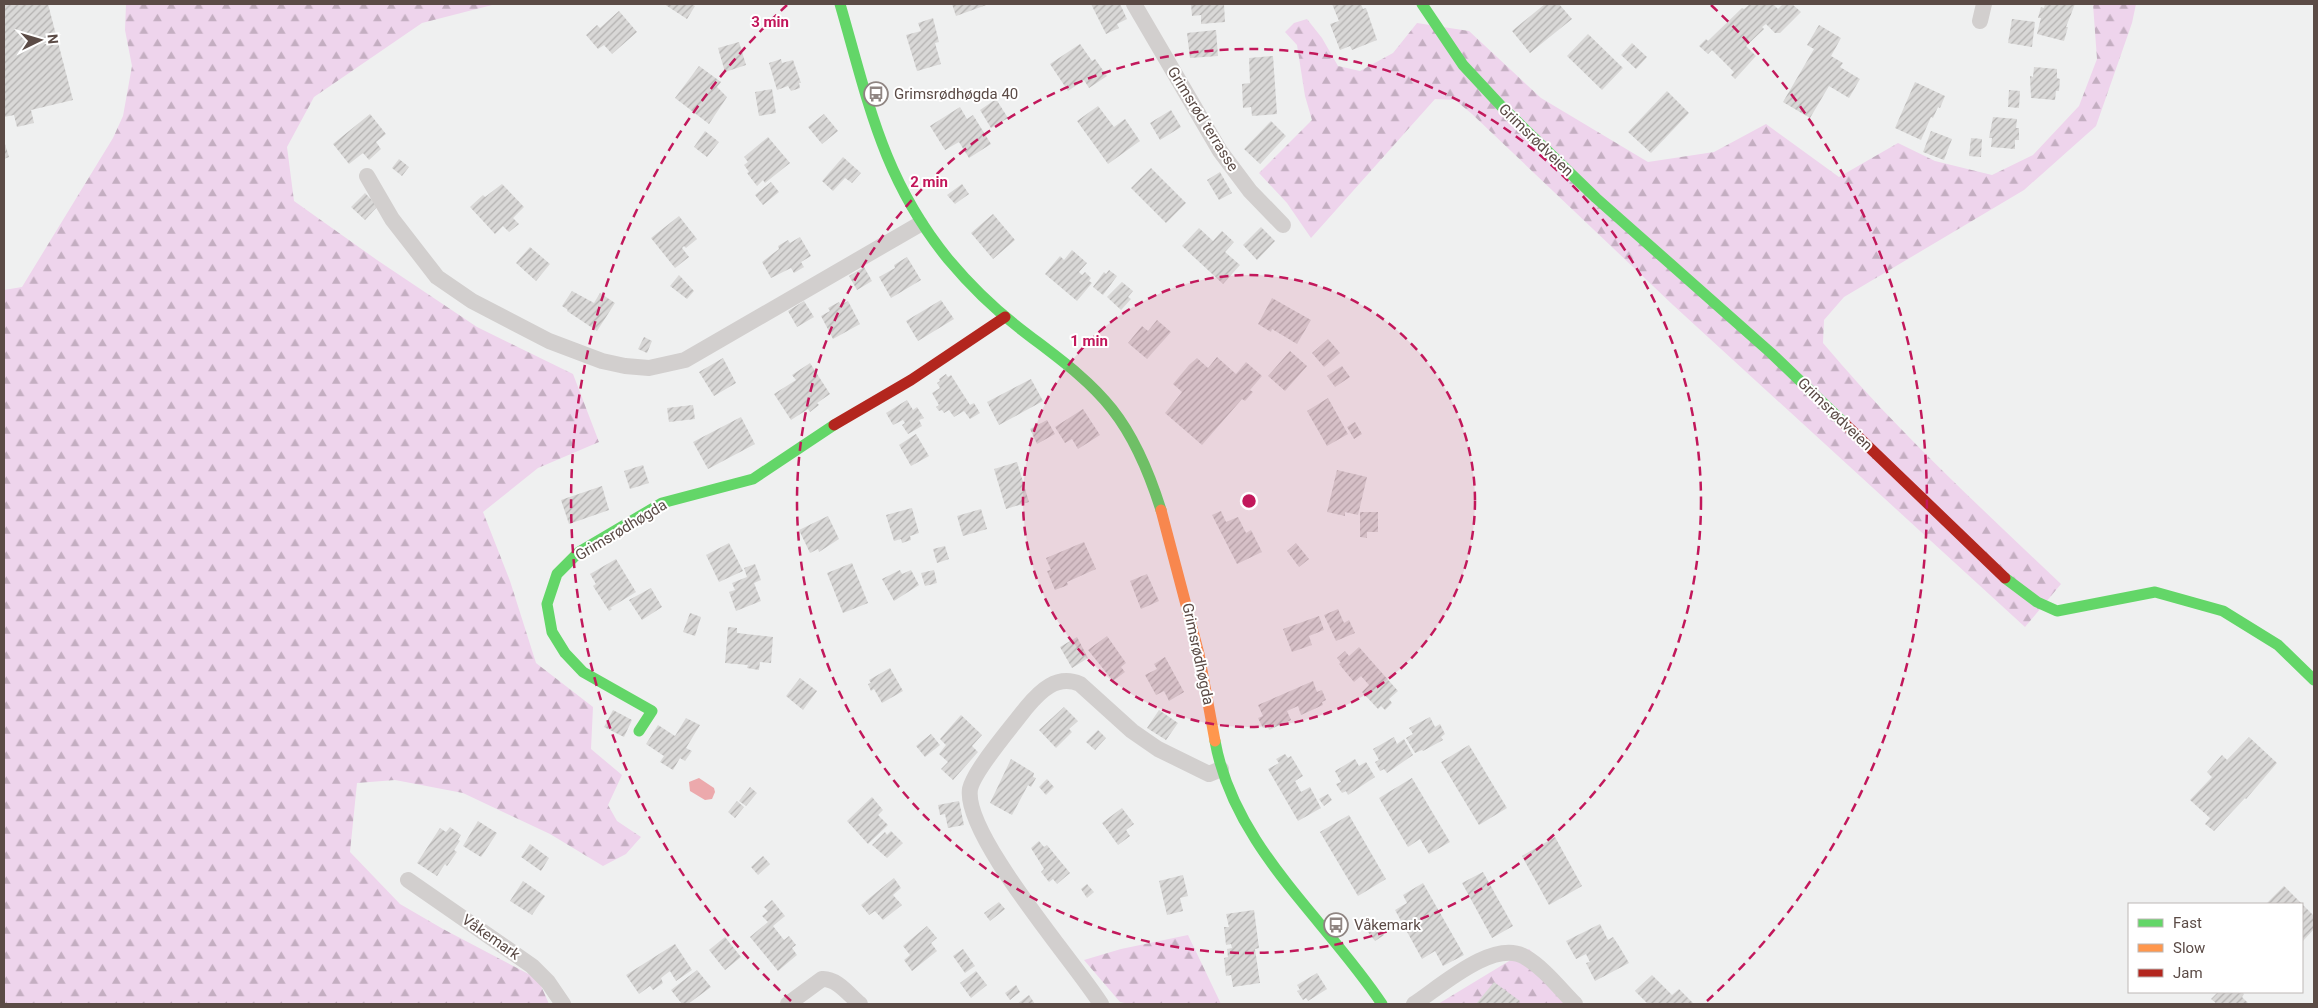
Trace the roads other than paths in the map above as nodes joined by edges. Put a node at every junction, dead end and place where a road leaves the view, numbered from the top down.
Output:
1 (840, 4) edge
2 (1134, 4) edge
3 (1422, 4) edge
4 (1984, 4) edge
5 (1980, 21) dead end
6 (367, 176) dead end
7 (920, 224) junction
8 (1283, 225) dead end
9 (1005, 317) junction
10 (2314, 680) edge
11 (639, 731) dead end
12 (1221, 769) junction
13 (408, 880) dead end
14 (563, 1004) edge
15 (788, 1004) edge
16 (860, 1004) edge
17 (1101, 1004) edge
18 (1382, 1004) edge
19 (1414, 1004) edge
20 (1575, 1004) edge

1 - 7 street, Grimsrødhøgda
2 - 8 street, Grimsrød terrasse
3 - 10 street, Grimsrødveien
4 - 5 street
6 - 7 street
7 - 9 street, Grimsrødhøgda
9 - 11 street, Grimsrødhøgda
9 - 12 street, Grimsrødhøgda
12 - 17 street
12 - 18 street, Grimsrødhøgda
13 - 14 street, Våkemark
15 - 16 street
19 - 20 street

